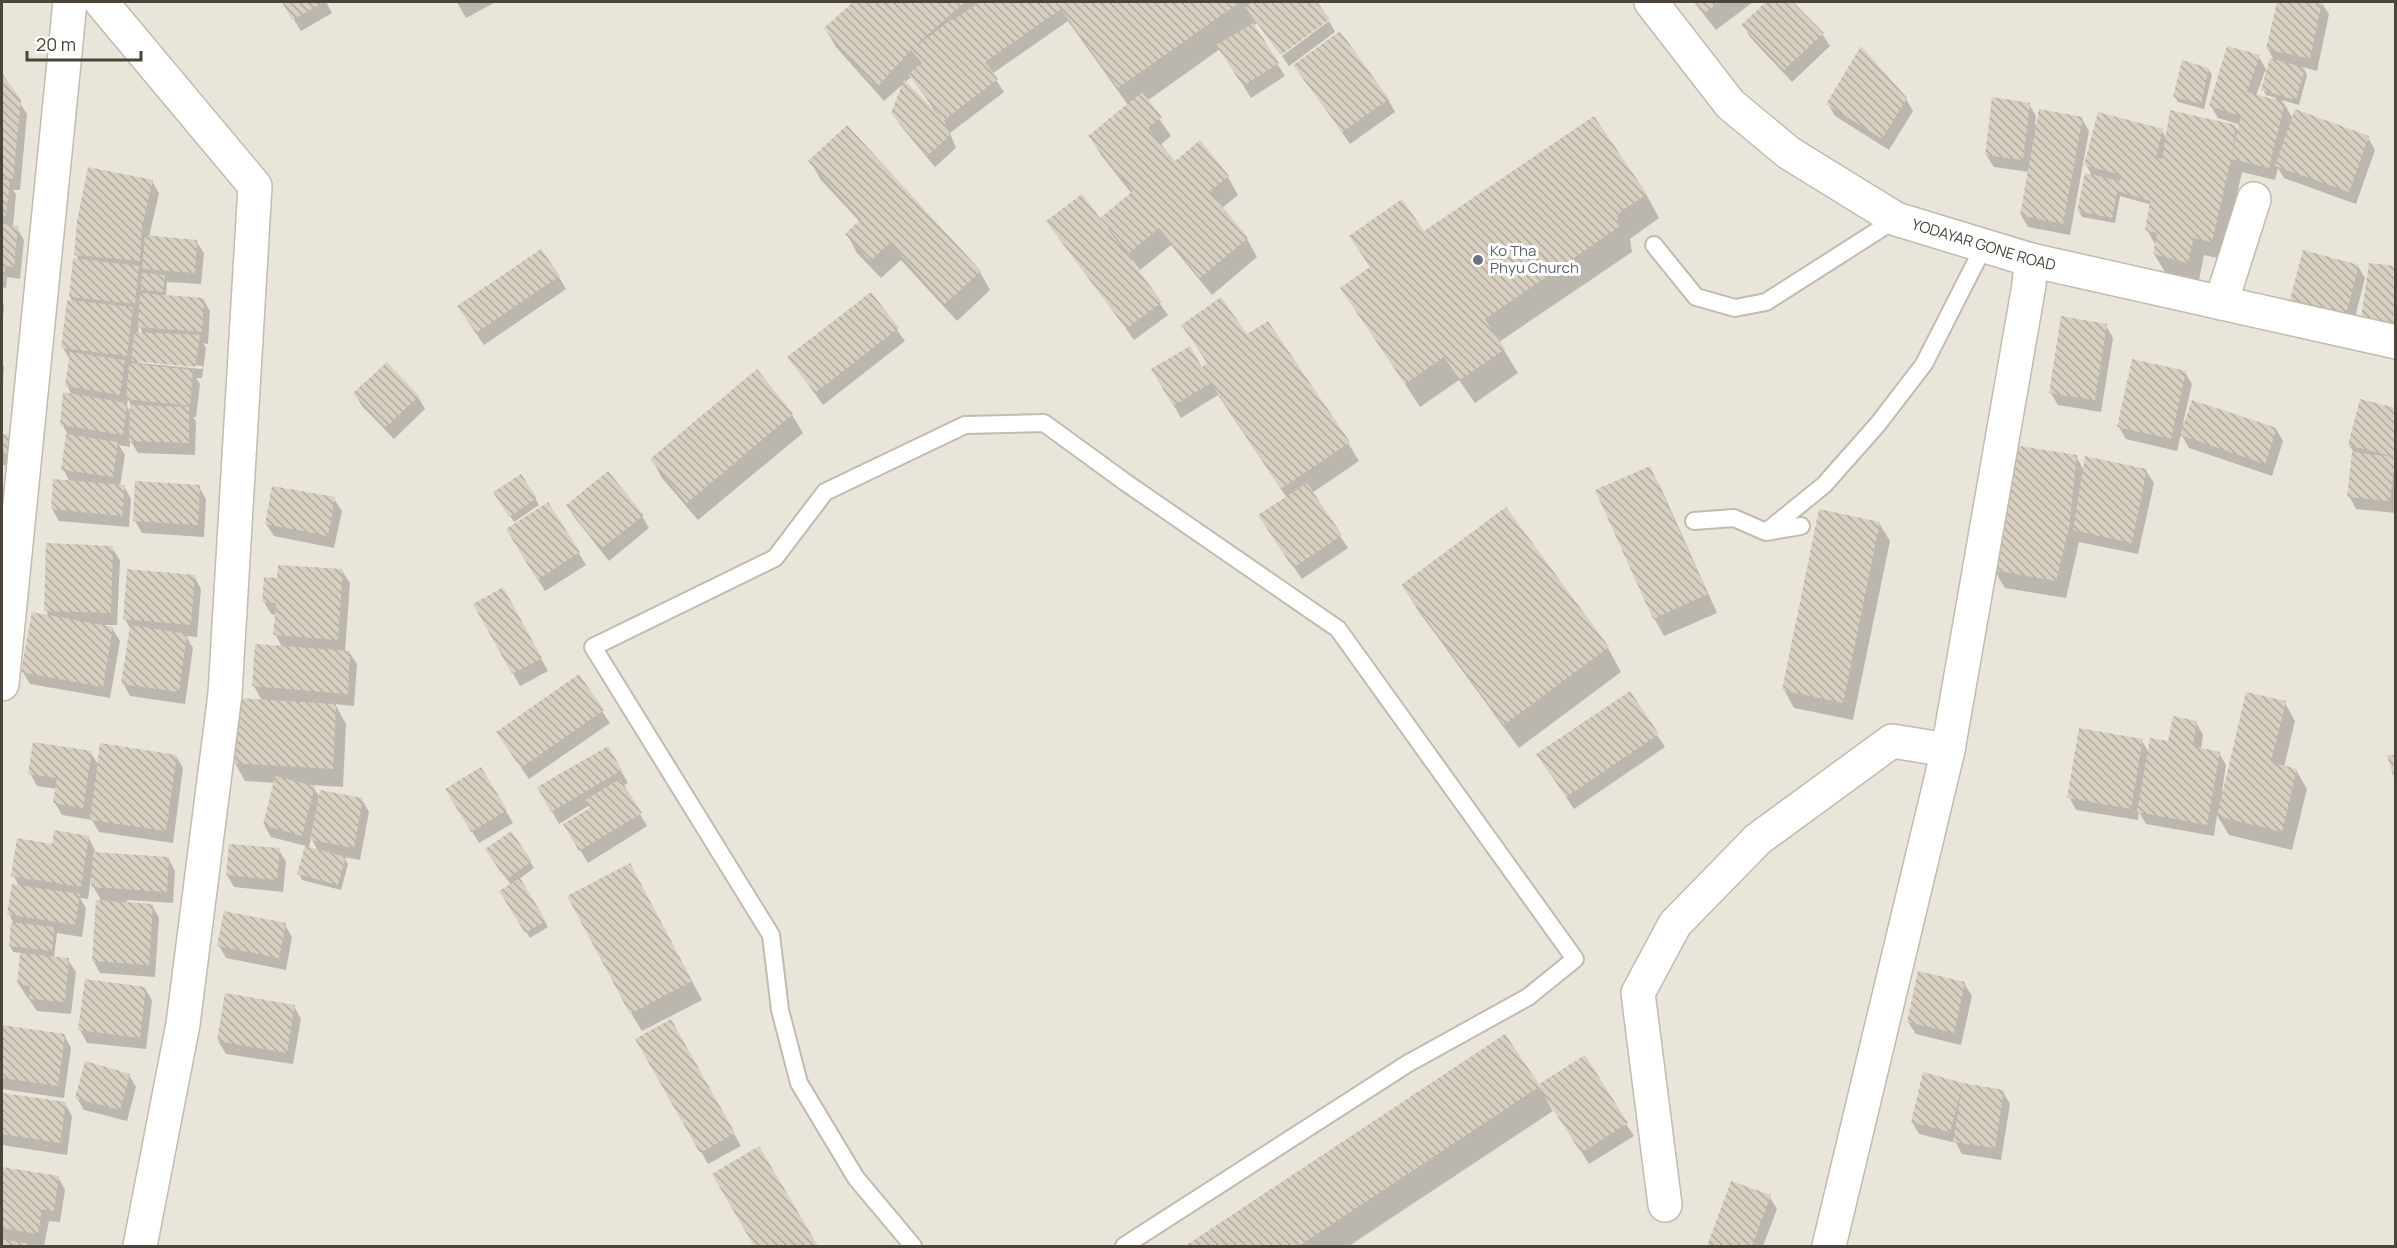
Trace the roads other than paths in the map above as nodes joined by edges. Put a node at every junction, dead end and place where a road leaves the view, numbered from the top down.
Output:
1 (70, 2) edge
2 (101, 2) edge
3 (1651, 2) edge
4 (2254, 200) dead end
5 (1896, 219) junction
6 (1654, 245) dead end
7 (1984, 246) junction
8 (2031, 260) junction
9 (2221, 303) junction
10 (2396, 342) edge
11 (1694, 521) dead end
12 (1801, 526) dead end
13 (1766, 532) junction
14 (2, 684) edge
15 (1948, 750) junction
16 (1665, 1205) dead end
17 (140, 1246) edge
18 (913, 1246) edge
19 (1124, 1246) edge
20 (1829, 1246) edge

1 - 14 street
2 - 17 street
3 - 5 street, YODAYAR GONE ROAD
4 - 9 street
5 - 6 lane
5 - 7 street, YODAYAR GONE ROAD
7 - 8 street, YODAYAR GONE ROAD
7 - 13 lane
8 - 9 street, YODAYAR GONE ROAD
8 - 15 street
9 - 10 street, YODAYAR GONE ROAD
11 - 13 lane
12 - 13 lane
15 - 16 street
15 - 20 street
18 - 19 lane

